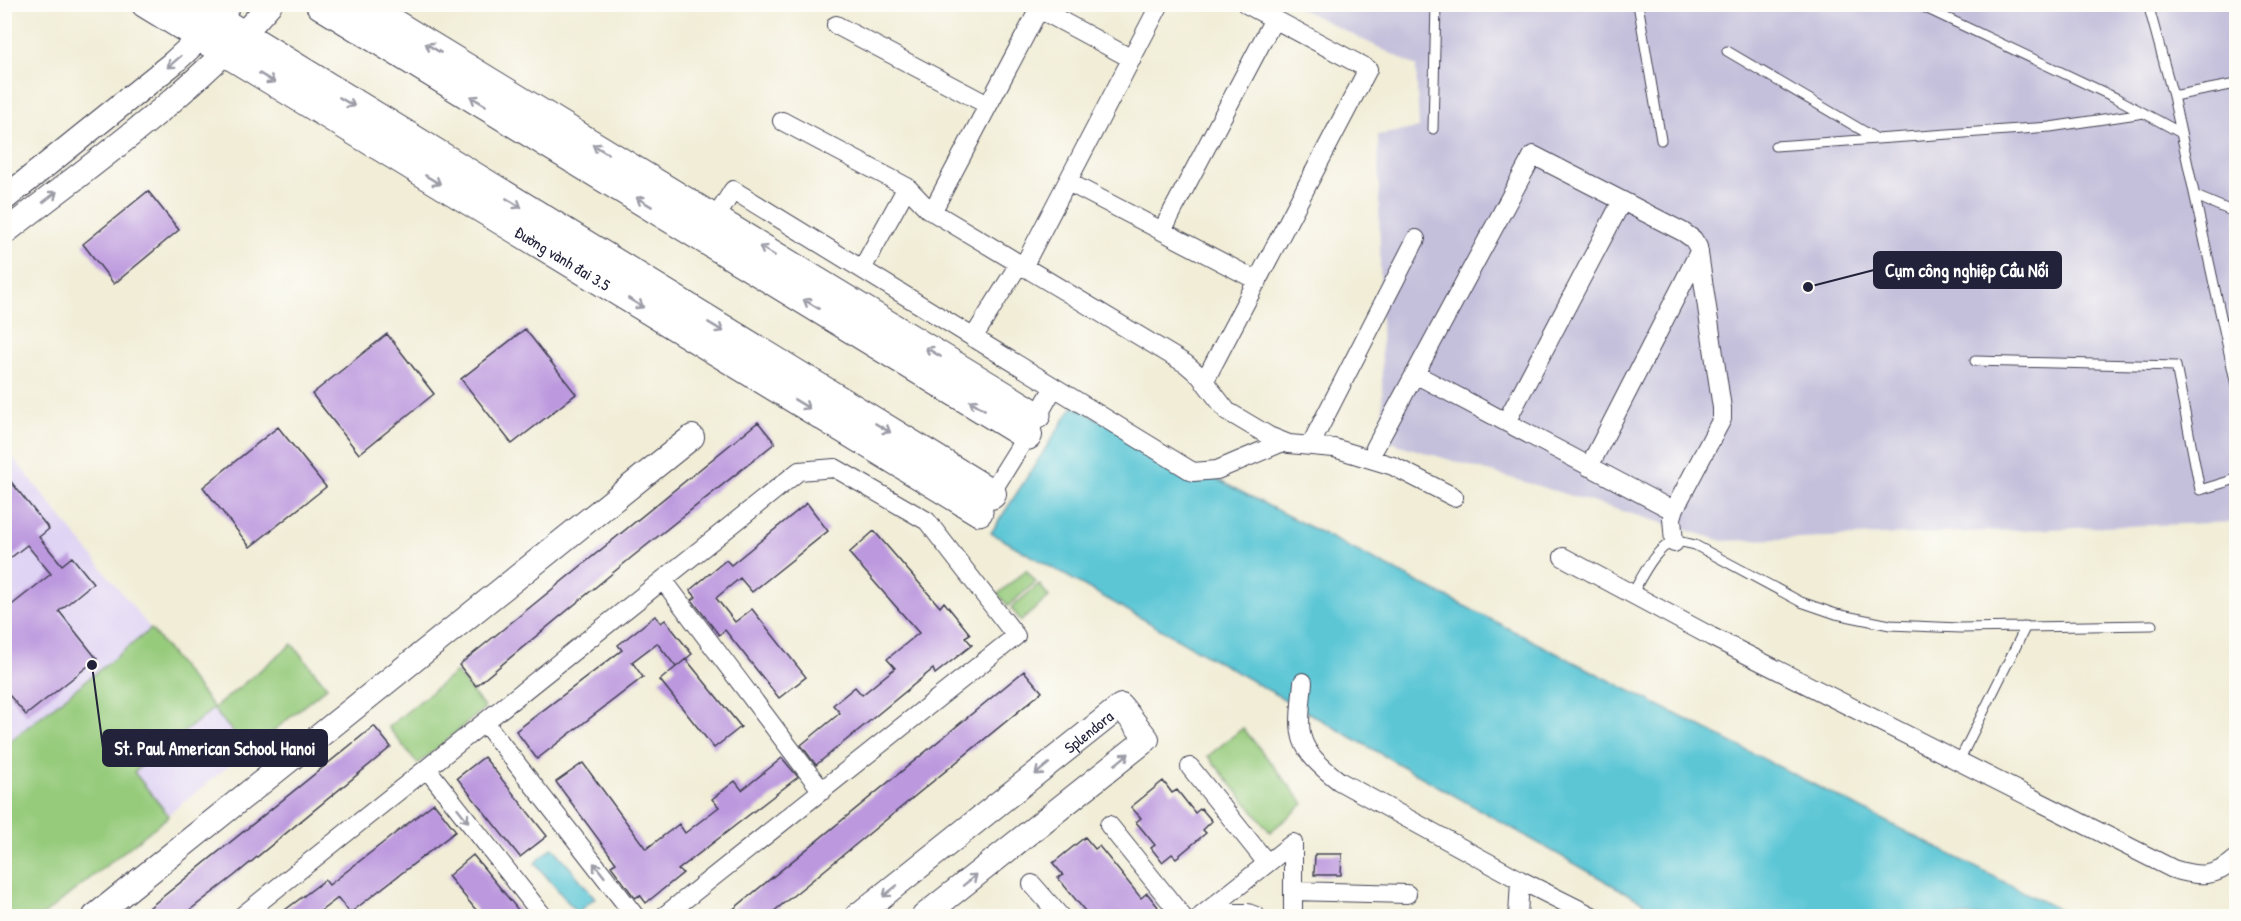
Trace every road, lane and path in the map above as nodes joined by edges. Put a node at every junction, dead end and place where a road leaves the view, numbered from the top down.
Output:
1 (145, 4) edge
2 (270, 4) edge
3 (321, 4) edge
4 (363, 4) edge
5 (1160, 4) edge
6 (1246, 4) edge
7 (1436, 4) edge
8 (1638, 4) edge
9 (1917, 4) edge
10 (2148, 4) edge
11 (1034, 7) edge
12 (209, 17) edge
13 (1274, 19) junction
14 (836, 25) dead end
15 (234, 45) junction
16 (1727, 51) dead end
17 (1132, 59) junction
18 (2236, 84) edge
19 (2173, 96) junction
20 (988, 105) junction
21 (2144, 113) junction
22 (782, 121) dead end
23 (1433, 129) dead end
24 (2181, 133) junction
25 (1877, 139) junction
26 (1661, 140) dead end
27 (1775, 146) dead end
28 (1068, 182) junction
29 (907, 187) junction
30 (2196, 196) junction
31 (4, 199) edge
32 (1622, 201) junction
33 (932, 212) junction
34 (2236, 213) edge
35 (715, 219) junction
36 (1162, 231) junction
37 (4, 233) edge
38 (1416, 239) dead end
39 (1699, 252) junction
40 (1021, 266) junction
41 (862, 269) junction
42 (1258, 281) junction
43 (973, 338) junction
44 (1975, 361) dead end
45 (2233, 363) edge
46 (1415, 374) junction
47 (1204, 382) junction
48 (2236, 385) edge
49 (1054, 387) junction
50 (1506, 422) junction
51 (1032, 425) junction
52 (692, 437) dead end
53 (1283, 442) junction
54 (1310, 446) junction
55 (1374, 448) dead end
56 (1589, 466) junction
57 (2236, 479) edge
58 (1454, 497) dead end
59 (985, 503) joint
60 (1674, 512) junction
61 (1674, 543) junction
62 (1563, 557) dead end
63 (663, 580) junction
64 (1632, 594) junction
65 (2152, 625) dead end
66 (2026, 626) junction
67 (1302, 682) dead end
68 (485, 723) junction
69 (1959, 761) junction
70 (1190, 767) dead end
71 (427, 769) junction
72 (822, 791) junction
73 (1109, 825) dead end
74 (2236, 859) edge
75 (1267, 863) junction
76 (1520, 880) junction
77 (1032, 884) dead end
78 (1293, 891) junction
79 (1407, 894) dead end
80 (251, 914) edge
81 (1203, 915) edge
82 (95, 916) edge
83 (543, 916) edge
84 (635, 916) edge
85 (664, 916) edge
86 (857, 916) edge
87 (924, 916) edge
88 (1060, 916) edge
89 (1182, 916) edge
90 (1256, 916) edge
91 (1293, 916) edge
92 (1518, 916) edge
93 (1592, 916) edge

1 - 12 main road, Đường vành đai 3.5
2 - 15 street
51 -> 3 main road
35 -> 4 main road
5 - 17 street
6 - 13 street
7 - 23 lane
8 - 26 lane
9 - 21 lane
10 - 19 lane
11 - 17 street
11 - 20 street
12 - 15 main road, Đường vành đai 3.5
12 -> 31 street
13 - 36 street
13 - 42 street
14 - 20 street
37 -> 15 street
15 -> 59 main road, Đường vành đai 3.5
16 - 25 lane
17 - 28 street
18 - 19 lane
19 - 24 lane
20 - 33 street
21 - 24 lane
21 - 25 lane
22 - 29 street
24 - 30 lane
25 - 27 lane
28 - 36 street
28 - 40 street
29 - 33 street
29 - 41 street
30 - 34 lane
30 - 45 lane
32 - 39 street
32 - 46 street
32 - 50 street
33 - 40 street
35 - 41 street
51 -> 35 main road
36 - 42 street
38 - 54 street
39 - 56 street
39 - 60 street
40 - 43 street
40 - 47 street
41 - 43 street
42 - 47 street
43 - 49 street
44 - 57 lane
45 - 48 lane
46 - 50 street
46 - 55 street
47 - 53 street
49 - 51 street
49 - 53 street
50 - 56 street
51 - 59 street
52 - 82 street
53 - 54 street
54 - 58 street
56 - 60 street
60 - 61 street
61 - 64 lane
61 - 66 lane
62 - 64 street
63 - 68 street
63 - 72 street
63 - 72 street
64 - 69 street
65 - 66 lane
66 - 69 lane
67 - 76 street
68 - 71 street
84 -> 68 street
69 - 74 street
70 - 75 street
71 - 80 street
71 -> 83 street
72 - 85 street
73 - 89 street
75 - 78 street
75 - 81 street
76 - 92 street
76 - 93 street
77 - 88 street
78 - 79 street
78 - 91 street
81 - 90 street
87 -> 86 street, Splendora

